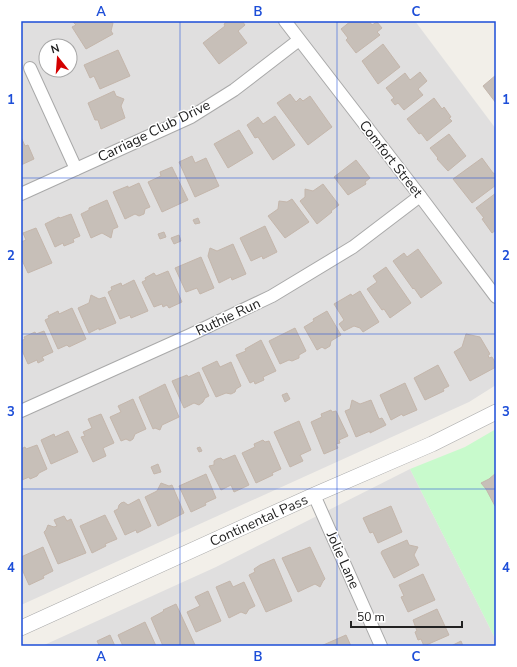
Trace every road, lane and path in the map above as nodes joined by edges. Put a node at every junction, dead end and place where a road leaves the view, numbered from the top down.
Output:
1 (285, 21) edge
2 (299, 40) junction
3 (30, 68) dead end
4 (76, 169) junction
5 (21, 194) edge
6 (420, 196) junction
7 (496, 297) edge
8 (21, 411) edge
9 (496, 412) edge
10 (314, 496) junction
11 (21, 628) edge
12 (381, 646) edge

1 - 2 street, Comfort Street
2 - 4 street, Carriage Club Drive
2 - 6 street, Comfort Street
3 - 4 street
4 - 5 street, Carriage Club Drive
6 - 7 street, Comfort Street
6 - 8 street, Ruthie Run
9 - 10 street, Continental Pass
10 - 11 street, Continental Pass
10 - 12 street, Jolie Lane

